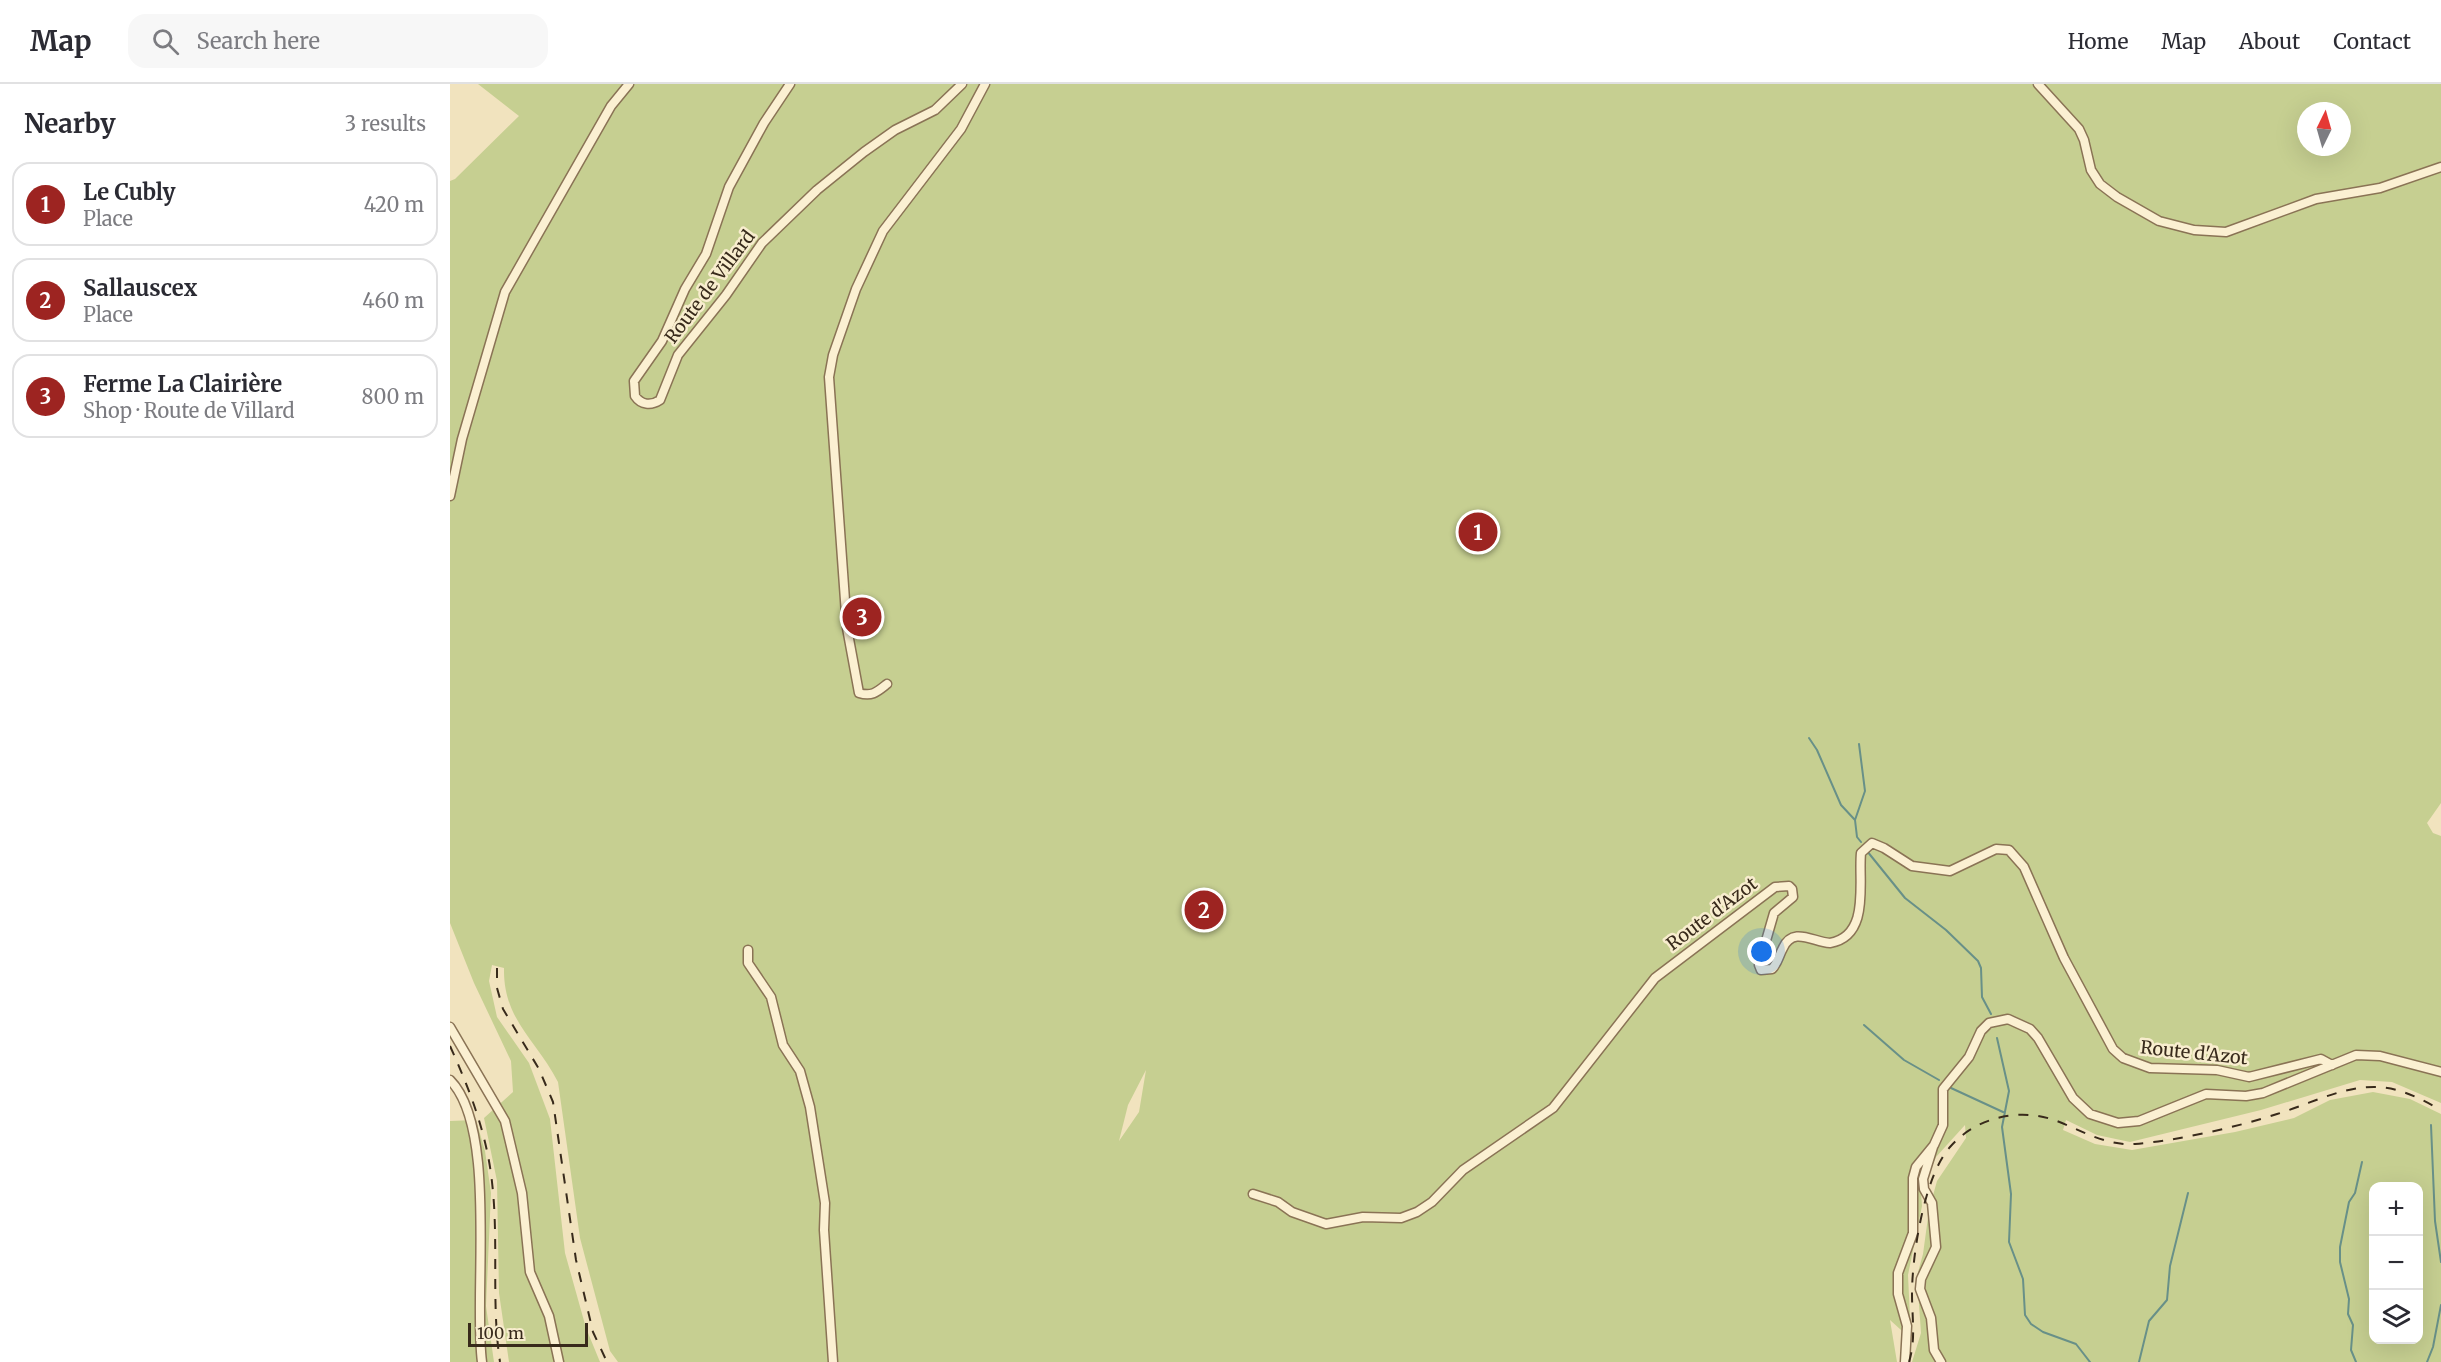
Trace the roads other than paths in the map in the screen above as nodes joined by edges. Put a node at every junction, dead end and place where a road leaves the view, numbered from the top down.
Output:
1 (629, 84) edge
2 (790, 84) edge
3 (962, 84) edge
4 (985, 84) edge
5 (2038, 84) edge
6 (2441, 167) edge
7 (450, 496) edge
8 (886, 684) dead end
9 (748, 950) dead end
10 (450, 1027) edge
11 (2332, 1065) junction
12 (2441, 1072) edge
13 (450, 1080) edge
14 (1934, 1145) junction
15 (1253, 1194) dead end
16 (482, 1362) edge
17 (559, 1362) edge
18 (833, 1362) edge
19 (1905, 1362) edge
20 (1941, 1362) edge

1 - 7 street
2 - 3 street, Route de Villard
4 - 8 street
5 - 6 street
9 - 18 street
10 - 17 street
11 - 12 street
11 - 14 street
11 - 15 street, Route d'Azot
13 - 16 street
14 - 19 street
14 - 20 street

